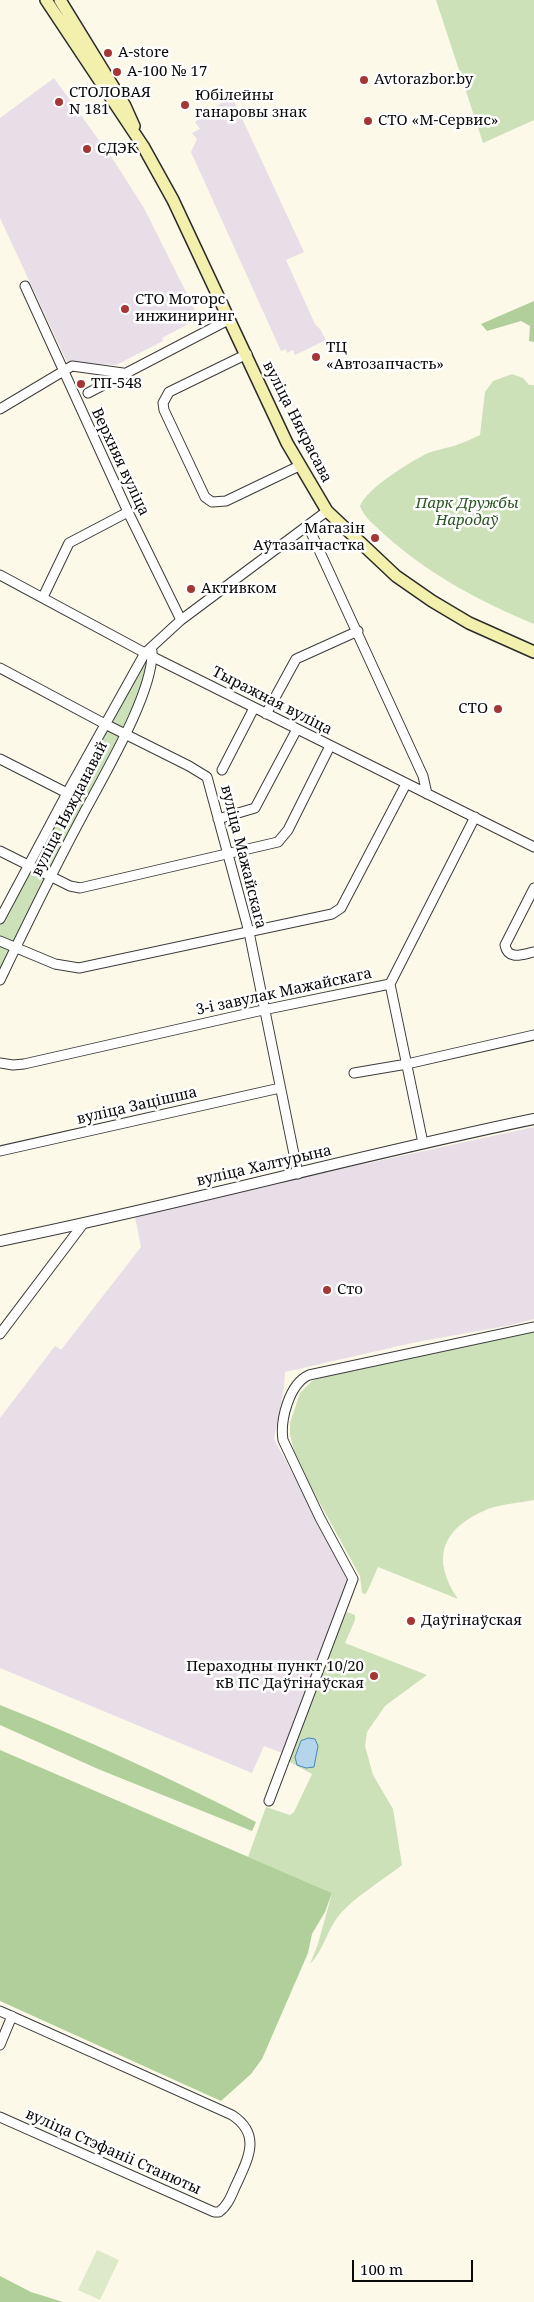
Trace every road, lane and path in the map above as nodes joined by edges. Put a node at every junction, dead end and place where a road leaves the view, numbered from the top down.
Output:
1 (46, 0) edge
2 (60, 0) edge
3 (142, 146) junction
4 (24, 286) dead end
5 (230, 319) junction
6 (246, 354) junction
7 (63, 371) junction
8 (124, 373) junction
9 (88, 393) dead end
10 (0, 409) edge
11 (299, 466) junction
12 (327, 511) junction
13 (128, 512) junction
14 (308, 526) junction
15 (0, 575) edge
16 (43, 597) junction
17 (181, 620) junction
18 (358, 631) junction
19 (150, 652) junction
20 (534, 652) edge
21 (0, 668) edge
22 (254, 708) junction
23 (266, 714) junction
24 (105, 724) junction
25 (297, 729) junction
26 (124, 734) junction
27 (330, 746) junction
28 (0, 759) edge
29 (222, 770) dead end
30 (406, 784) junction
31 (67, 793) junction
32 (427, 794) junction
33 (475, 817) junction
34 (218, 819) junction
35 (534, 848) edge
36 (0, 851) edge
37 (227, 854) junction
38 (28, 865) junction
39 (50, 876) junction
40 (534, 888) edge
41 (0, 919) edge
42 (249, 932) junction
43 (0, 941) edge
44 (15, 948) junction
45 (534, 952) edge
46 (0, 980) edge
47 (390, 984) junction
48 (264, 1010) junction
49 (534, 1035) edge
50 (0, 1063) edge
51 (407, 1064) junction
52 (354, 1073) dead end
53 (280, 1088) junction
54 (534, 1120) edge
55 (423, 1144) junction
56 (0, 1151) edge
57 (298, 1174) junction
58 (83, 1224) junction
59 (0, 1241) edge
60 (534, 1327) edge
61 (0, 1334) edge
62 (269, 1801) dead end
63 (0, 2011) edge
64 (12, 2016) junction
65 (3, 2029) edge
66 (0, 2044) edge
67 (0, 2117) edge

1 - 3 main road, вуліца Някрасава
2 - 3 main road, вуліца Някрасава
3 - 5 main road, вуліца Някрасава
4 - 7 street, Верхняя вуліца
5 - 6 main road, вуліца Някрасава
5 - 8 street
6 - 11 main road, вуліца Някрасава
6 - 11 street
7 - 8 street
7 - 10 street
7 - 13 street, Верхняя вуліца
8 - 9 street
11 - 12 main road, вуліца Някрасава
12 - 14 street, вуліца Няжданавай
12 - 20 main road, вуліца Някрасава
13 - 16 street
13 - 17 street, Верхняя вуліца
14 - 17 street, вуліца Няжданавай
14 - 18 street
15 - 16 street, Тыражная вуліца
16 - 19 street, Тыражная вуліца
17 - 19 street, вуліца Няжданавай
18 - 23 street
18 - 32 street
19 - 22 street, Тыражная вуліца
19 - 24 street, вуліца Няжданавай
19 - 26 street, вуліца Няжданавай
21 - 24 street, вуліца Мажайскага
22 - 23 street, Тыражная вуліца
22 - 29 street
23 - 25 street, Тыражная вуліца
24 - 26 street, вуліца Мажайскага
24 - 31 street, вуліца Няжданавай
25 - 27 street, Тыражная вуліца
25 - 34 street
26 - 34 street, вуліца Мажайскага
26 - 39 street, вуліца Няжданавай
27 - 30 street, Тыражная вуліца
27 - 37 street
28 - 31 street
30 - 32 street, Тыражная вуліца
30 - 42 street
31 - 38 street, вуліца Няжданавай
32 - 33 street, Тыражная вуліца
33 - 35 street, Тыражная вуліца
33 - 47 street, 3-і завулак Мажайскага
34 - 37 street, вуліца Мажайскага
36 - 38 street
37 - 39 street
37 - 42 street, вуліца Мажайскага
38 - 39 street
38 - 41 street, вуліца Няжданавай
39 - 44 street, вуліца Няжданавай
40 - 45 street
42 - 44 street
42 - 48 street, вуліца Мажайскага
43 - 44 street
44 - 46 street, вуліца Няжданавай
47 - 48 street, 3-і завулак Мажайскага
47 - 51 street
48 - 50 street, 3-і завулак Мажайскага
48 - 53 street, вуліца Мажайскага
49 - 51 street
51 - 52 street
51 - 55 street
53 - 56 street, вуліца Зацішша
53 - 57 street, вуліца Мажайскага
54 - 55 street, вуліца Халтурына
55 - 57 street, вуліца Халтурына
57 - 58 street, вуліца Халтурына
58 - 59 street, вуліца Халтурына
58 - 61 street
60 - 62 street
63 - 64 street
64 - 65 street
64 - 67 street, вуліца Стэфаніі Станюты
65 - 66 street

